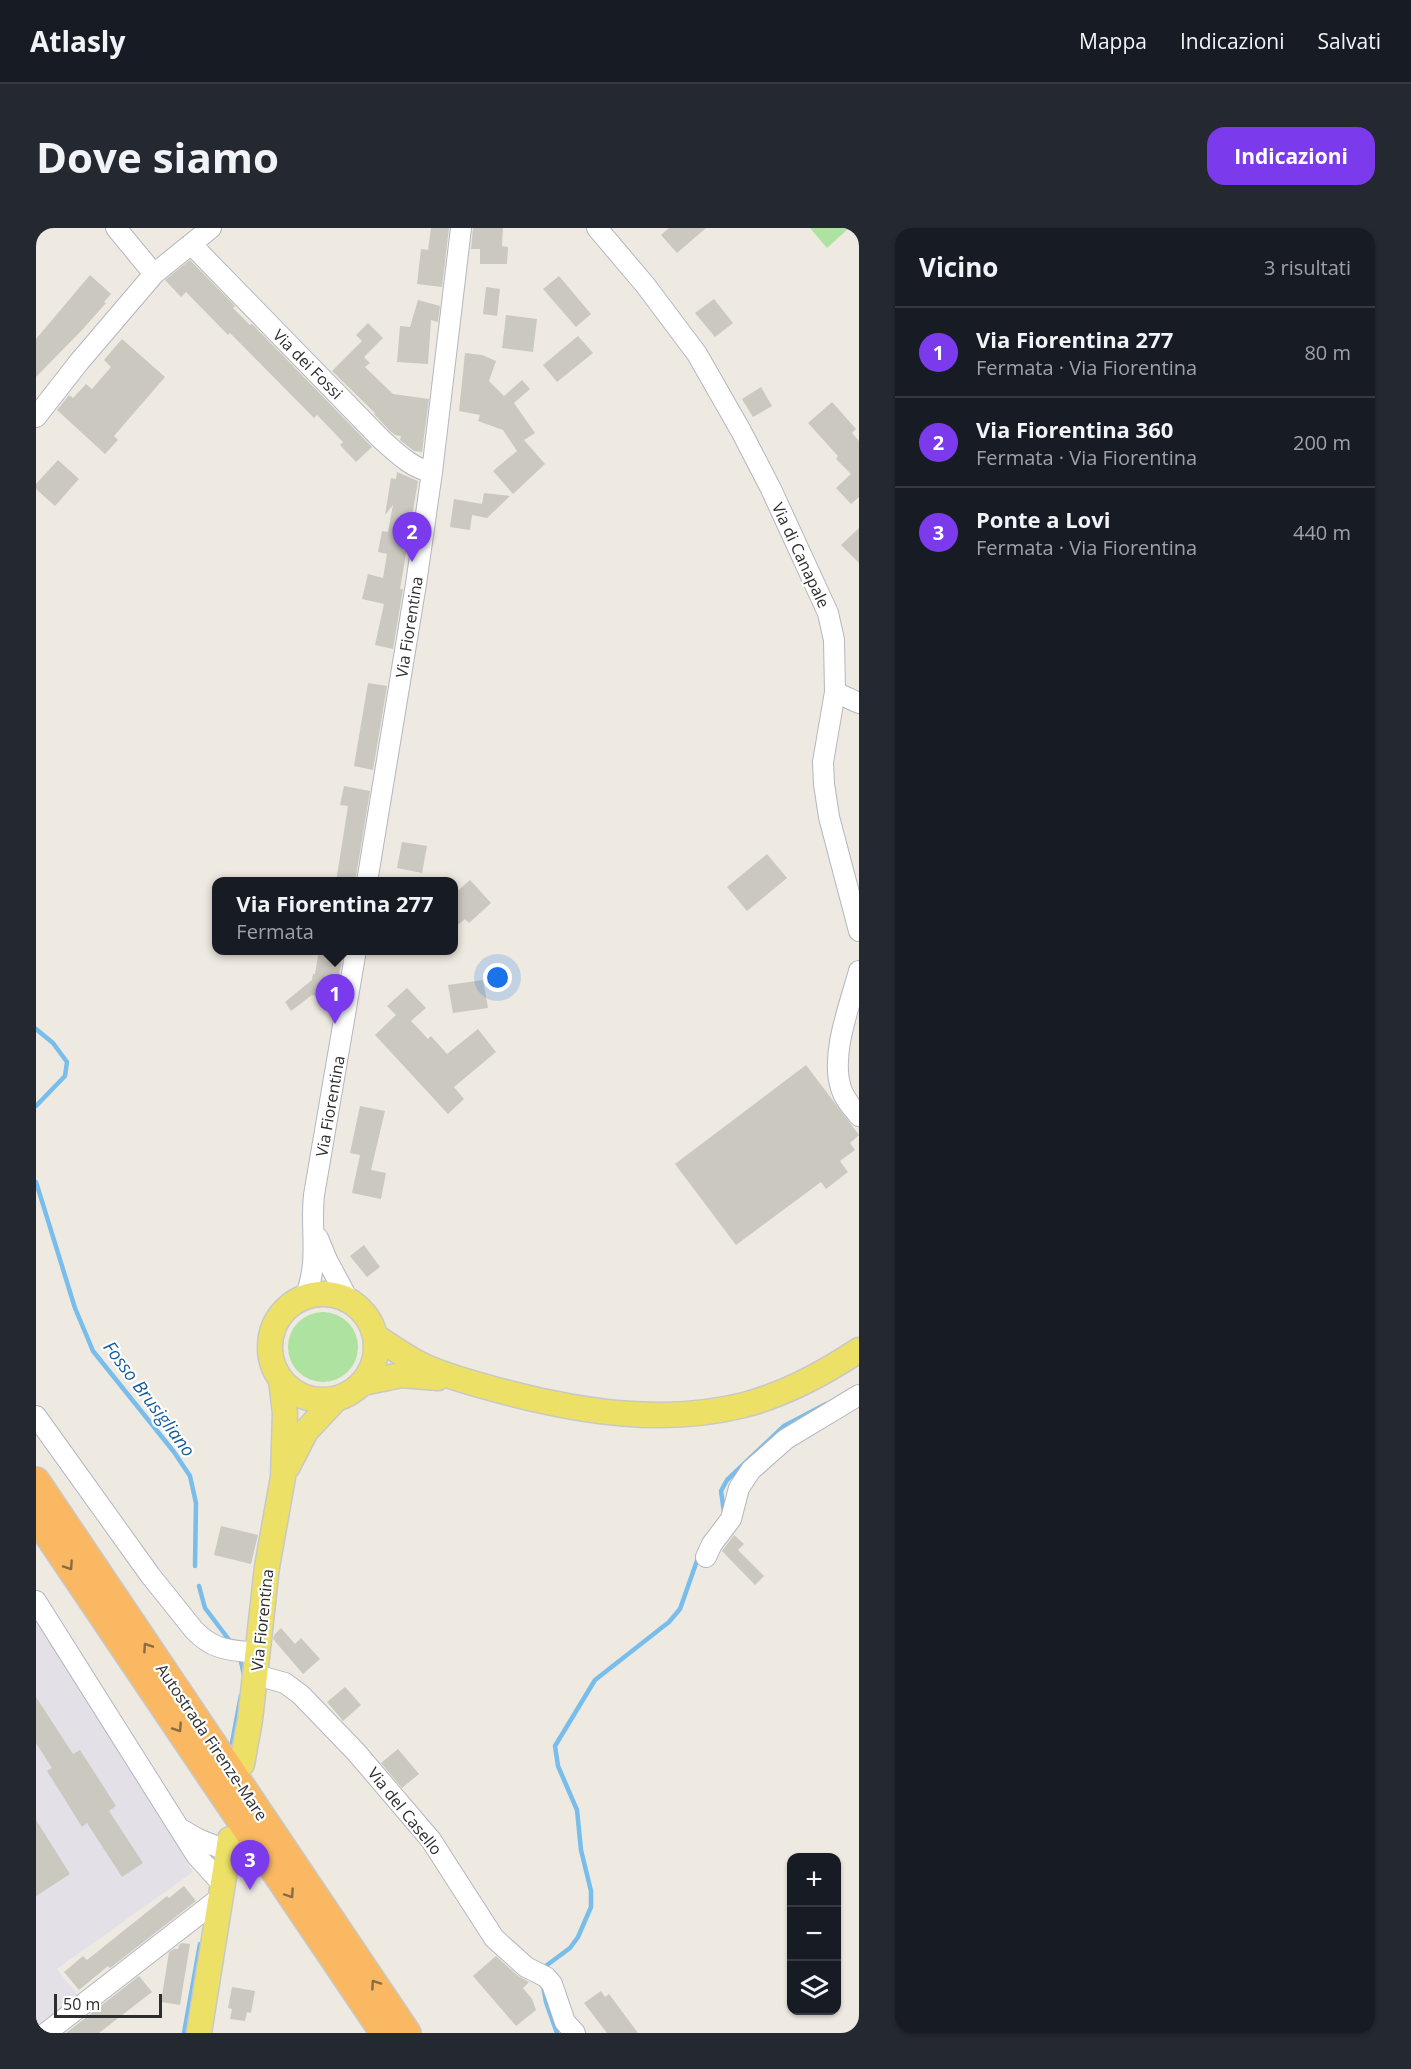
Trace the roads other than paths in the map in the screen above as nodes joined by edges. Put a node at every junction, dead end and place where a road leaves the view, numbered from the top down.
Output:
1 (116, 228) edge
2 (210, 228) edge
3 (461, 228) edge
4 (597, 228) edge
5 (191, 244) junction
6 (154, 274) junction
7 (36, 417) edge
8 (432, 472) junction
9 (836, 692) junction
10 (859, 703) edge
11 (368, 877) edge
12 (859, 931) edge
13 (355, 955) edge
14 (859, 971) edge
15 (859, 1116) edge
16 (314, 1227) junction
17 (305, 1298) junction
18 (349, 1301) junction
19 (375, 1336) junction
20 (859, 1350) edge
21 (281, 1380) junction
22 (460, 1380) junction
23 (363, 1383) junction
24 (859, 1395) edge
25 (336, 1399) junction
26 (36, 1416) edge
27 (283, 1477) junction
28 (36, 1481) edge
29 (36, 1518) edge
30 (706, 1557) dead end
31 (36, 1600) edge
32 (257, 1664) junction
33 (242, 1764) dead end
34 (177, 1826) junction
35 (229, 1845) joint
36 (196, 1855) junction
37 (222, 1891) junction
38 (200, 1923) junction
39 (46, 2033) edge
40 (199, 2033) edge
41 (384, 2033) edge
42 (407, 2033) edge
43 (575, 2033) edge

1 - 6 street
2 - 5 street
3 - 8 street, Via Fiorentina
4 - 9 street, Via di Canapale
5 - 6 street
5 - 8 street, Via dei Fossi
6 - 7 street
8 - 11 street, Via Fiorentina
9 - 10 street
9 - 12 street, Via di Canapale
13 - 16 street, Via Fiorentina
14 - 15 street
16 - 17 street, Via Fiorentina
16 - 18 street, Via Fiorentina
17 - 18 main road
17 - 21 main road
18 - 19 main road
19 - 22 main road
19 - 23 main road
20 - 22 main road
21 - 25 main road
21 - 27 main road, Via Fiorentina
22 - 23 main road
23 - 25 main road
24 - 30 street
25 - 27 main road, Via Fiorentina
26 - 32 street, Via del Casello
27 - 32 main road, Via Fiorentina
42 -> 28 highway, Autostrada Firenze-Mare
29 -> 41 highway, Autostrada Firenze-Mare
31 - 34 street
32 - 33 main road, Via Fiorentina
32 - 43 street, Via del Casello
34 - 35 street
34 - 36 street
35 - 37 main road
36 - 37 street
36 - 38 street
37 - 38 main road
38 - 39 street
38 - 40 main road

